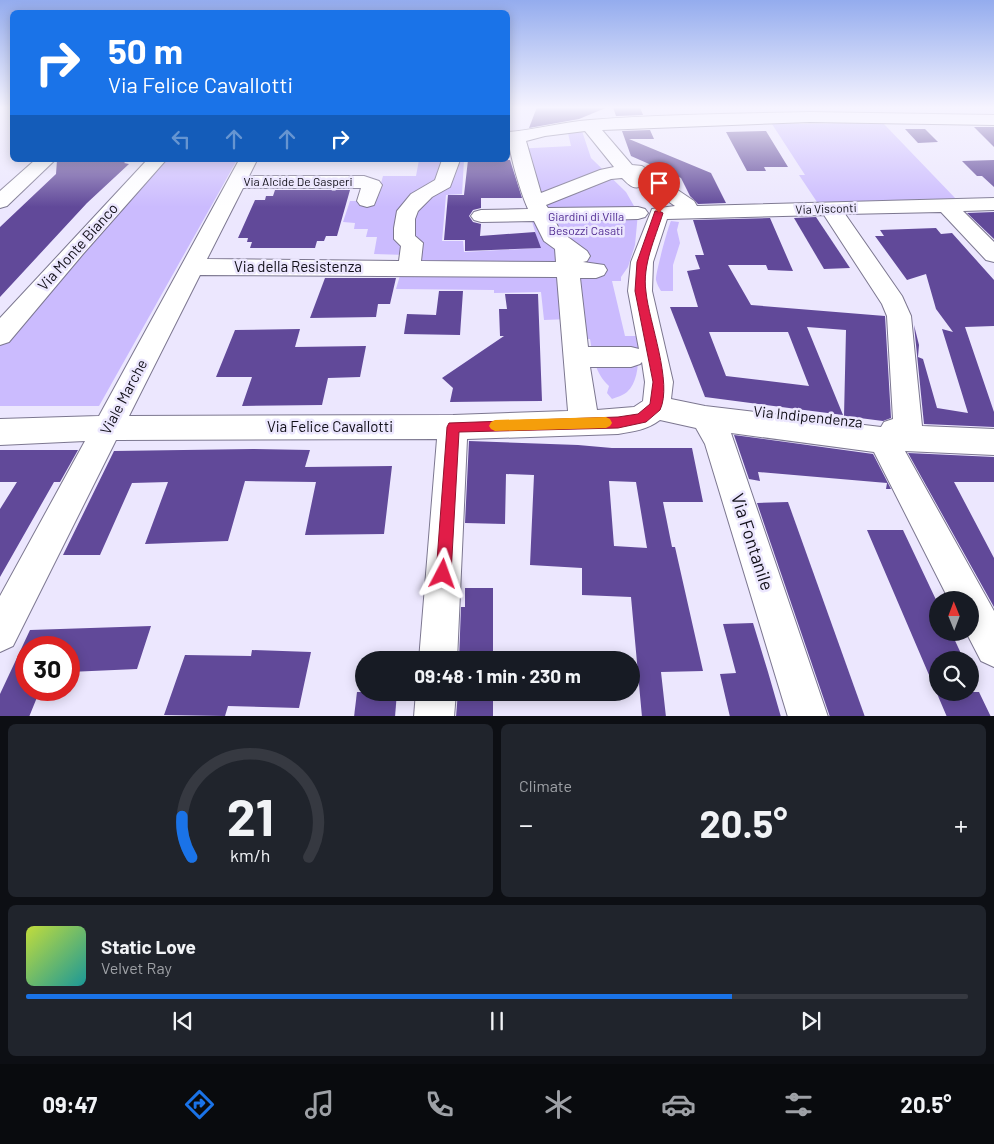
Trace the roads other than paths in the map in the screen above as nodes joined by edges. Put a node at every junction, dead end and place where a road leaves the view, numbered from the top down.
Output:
1 (516, 140) edge
2 (606, 140) edge
3 (44, 162) edge
4 (156, 162) edge
5 (247, 162) edge
6 (450, 162) edge
7 (626, 170) junction
8 (237, 182) junction
9 (367, 201) dead end
10 (0, 202) edge
11 (994, 204) edge
12 (687, 205) dead end
13 (946, 205) junction
14 (538, 208) junction
15 (830, 208) junction
16 (648, 213) junction
17 (481, 216) dead end
18 (992, 251) edge
19 (567, 258) junction
20 (192, 267) junction
21 (406, 268) junction
22 (601, 273) dead end
23 (0, 335) edge
24 (631, 357) dead end
25 (576, 362) junction
26 (656, 407) junction
27 (706, 419) junction
28 (584, 423) junction
29 (453, 427) junction
30 (108, 428) junction
31 (0, 432) edge
32 (896, 439) junction
33 (994, 442) edge
34 (964, 591) edge
35 (979, 620) edge
36 (0, 633) edge
37 (994, 648) edge
38 (439, 651) edge
39 (435, 701) edge
40 (434, 716) edge
41 (808, 716) edge

1 - 14 street
2 - 7 street
3 - 10 street
4 - 23 street, Via Monte Bianco
5 - 8 street, Viale Marche
6 - 21 street
7 - 12 street
7 - 14 street
7 - 16 street
8 - 9 street, Via Alcide De Gasperi
8 - 20 street, Viale Marche
11 - 13 street, Via Visconti
13 - 15 street, Via Visconti
13 - 18 street
14 - 16 street, Via Visconti
14 - 17 street
14 - 19 street
15 - 16 street, Via Visconti
15 - 32 street
16 - 26 street
19 - 21 street, Via della Resistenza
19 - 22 street, Via della Resistenza
19 - 25 street
20 - 21 street, Via della Resistenza
20 - 30 street, Viale Marche
24 - 25 street
25 - 28 street
26 - 27 street
26 - 28 street, Via Felice Cavallotti
27 - 32 street, Via Indipendenza
27 - 41 street, Via Fontanile
28 - 29 street, Via Felice Cavallotti
29 - 30 street, Via Felice Cavallotti
29 - 38 street
30 - 31 street, Via Felice Cavallotti
30 - 36 street, Viale Marche
32 - 33 street, Via Indipendenza
32 - 34 street
35 - 37 street
39 - 40 street

